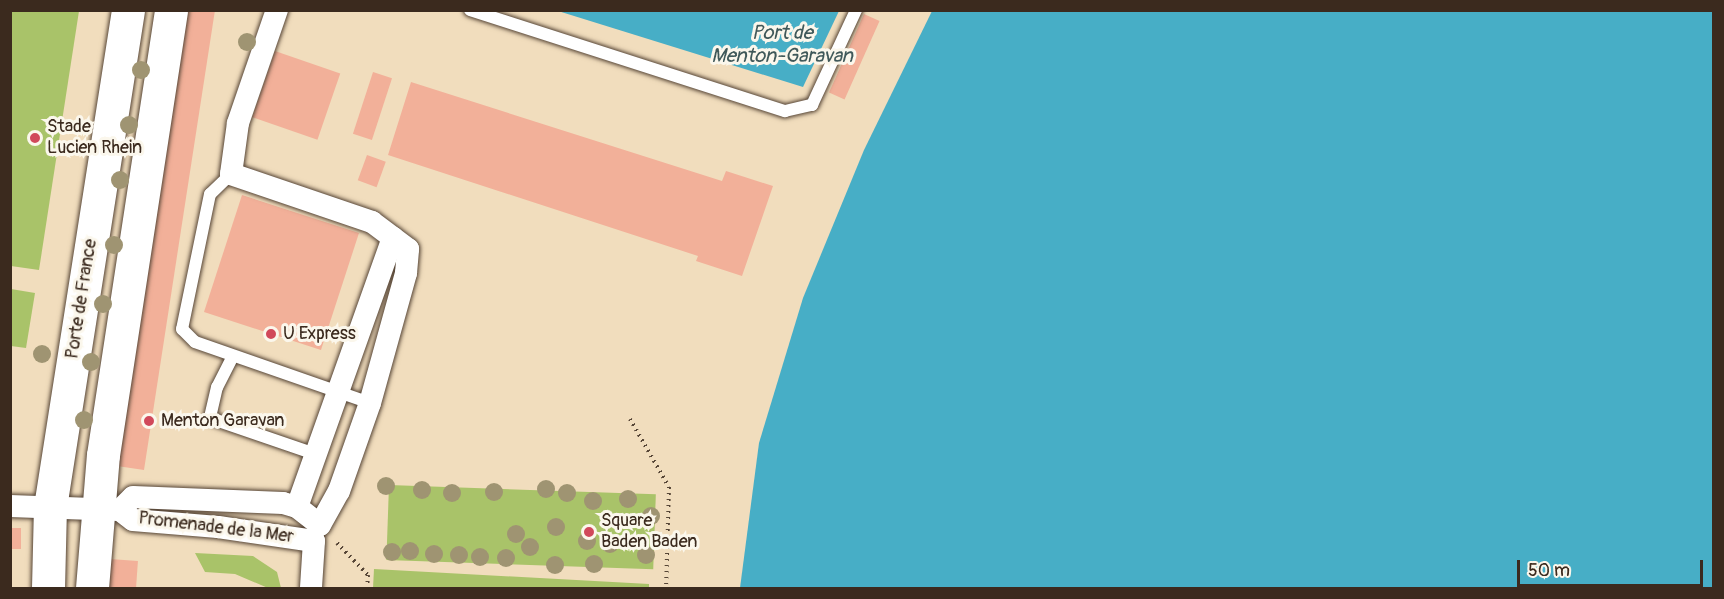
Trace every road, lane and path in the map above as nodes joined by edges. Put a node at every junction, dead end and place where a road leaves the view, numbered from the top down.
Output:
1 (128, 10) edge
2 (171, 10) edge
3 (277, 10) edge
4 (470, 10) edge
5 (856, 10) edge
6 (231, 174) junction
7 (393, 238) junction
8 (233, 356) junction
9 (338, 391) junction
10 (370, 402) junction
11 (630, 419) dead end
12 (315, 454) junction
13 (290, 505) junction
14 (10, 506) edge
15 (50, 507) junction
16 (108, 509) junction
17 (317, 533) junction
18 (48, 588) edge
19 (92, 588) edge
20 (311, 588) edge
21 (367, 588) edge
22 (666, 588) edge

1 - 15 main road, Porte de France
2 - 16 main road
3 - 6 street
4 - 5 lane
6 - 7 street
6 - 8 lane
7 - 9 street
7 - 10 street
8 - 9 lane
8 - 12 lane
9 - 10 lane
9 - 12 street
10 - 17 street
11 - 22 path
12 - 13 street
13 - 16 street, Promenade de la Mer
13 - 17 street
14 - 15 street, Promenade de la Mer
15 - 16 street, Promenade de la Mer
15 - 18 main road, Porte de France
16 - 17 street, Promenade de la Mer
16 - 19 main road
17 - 20 street, Promenade de la Mer
17 - 21 path

